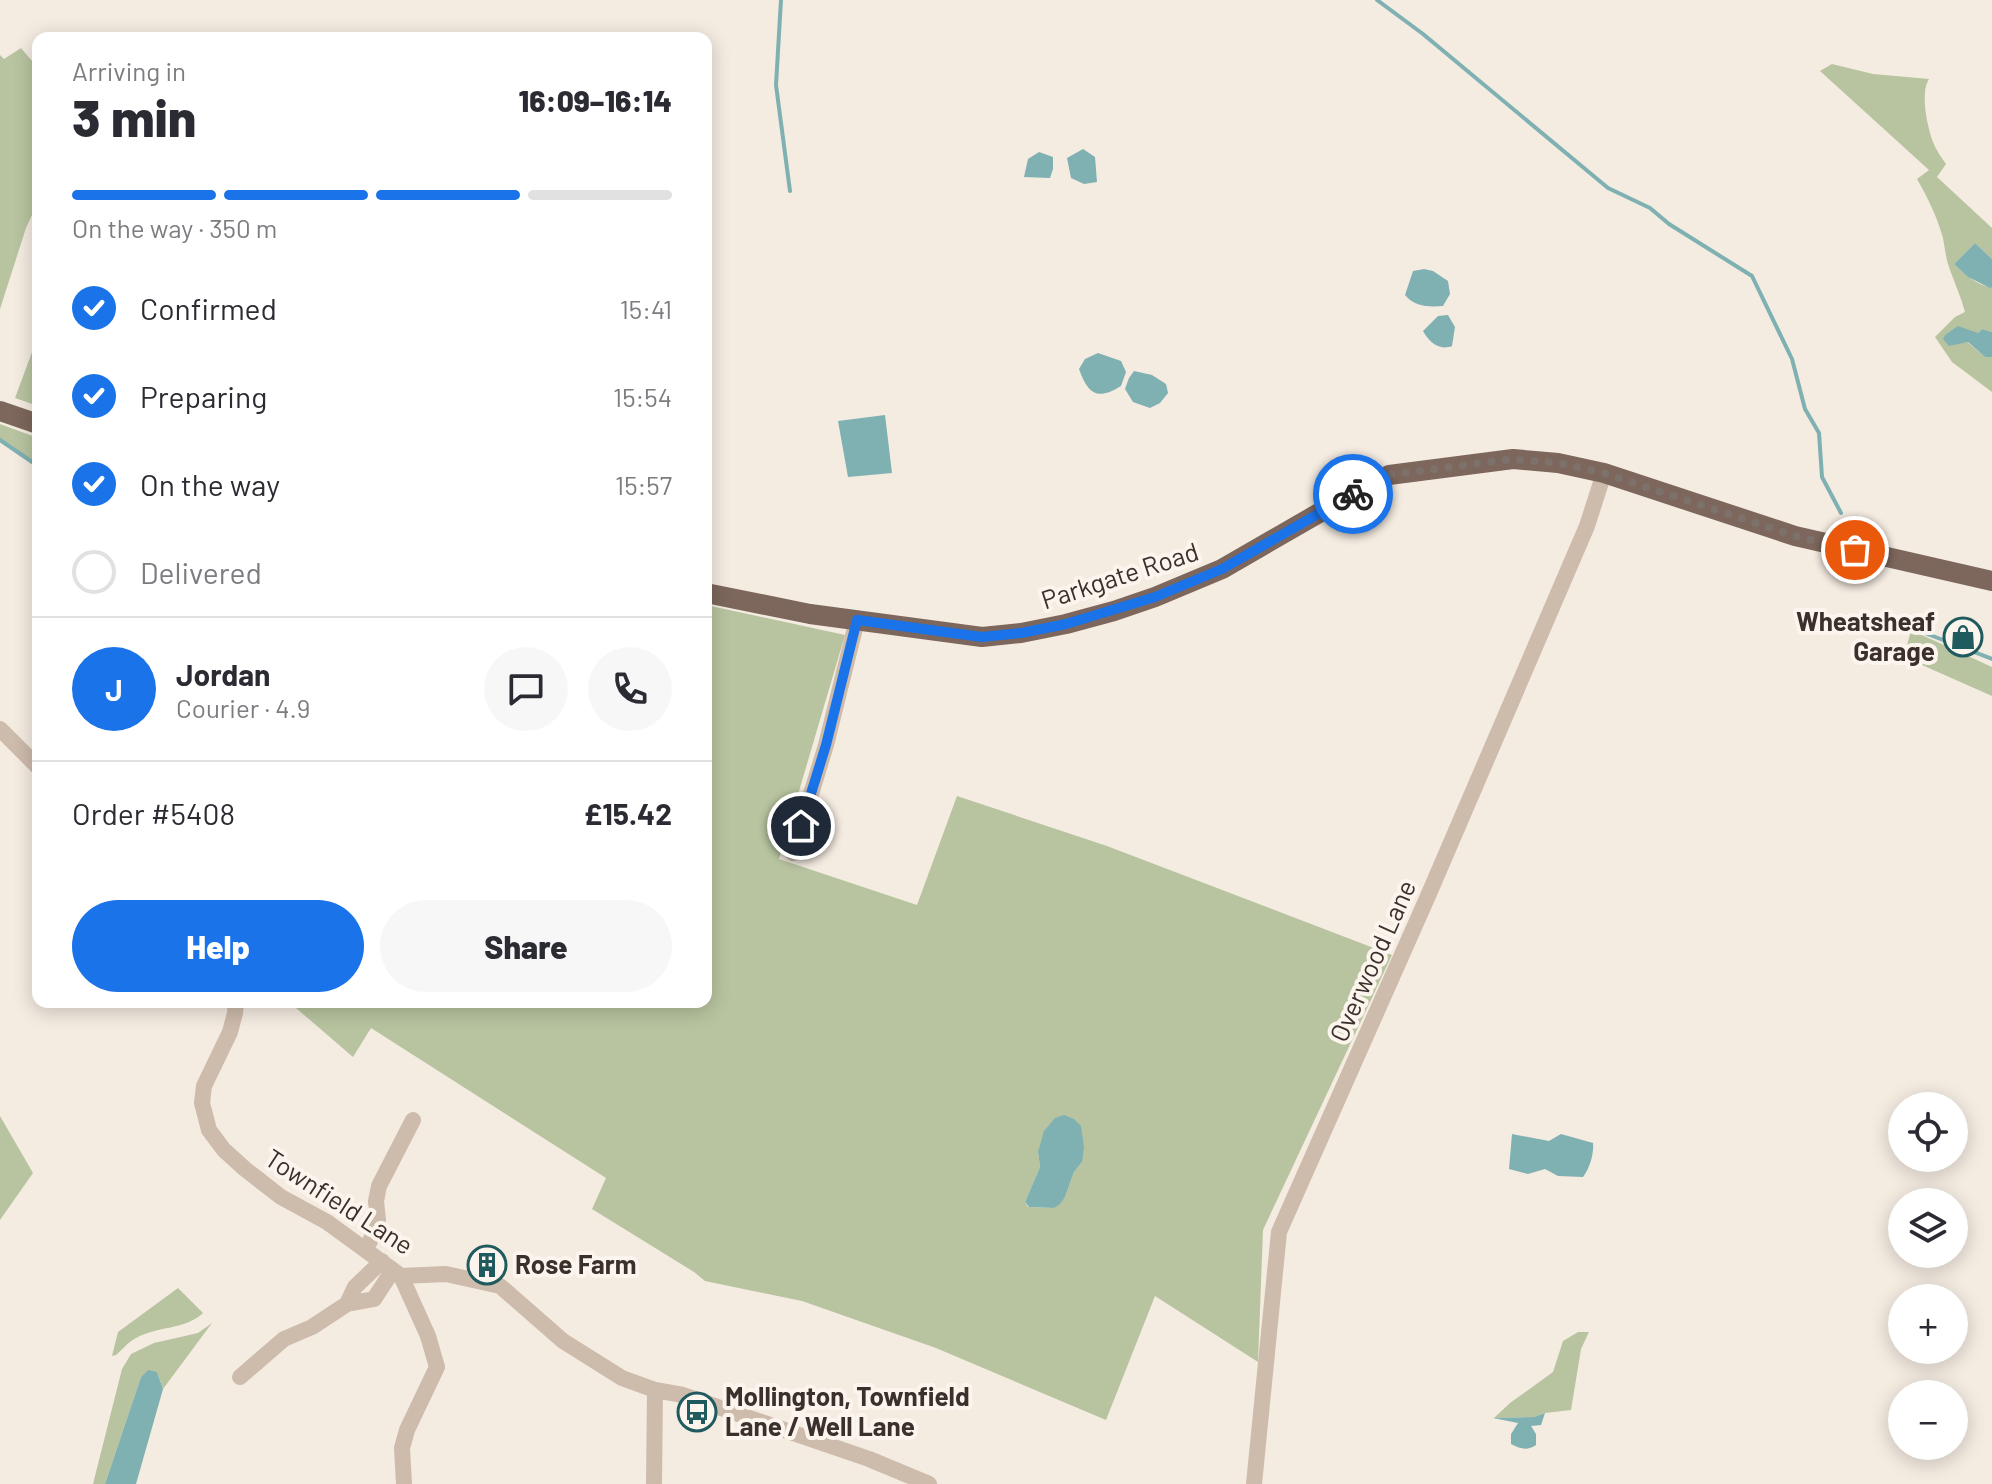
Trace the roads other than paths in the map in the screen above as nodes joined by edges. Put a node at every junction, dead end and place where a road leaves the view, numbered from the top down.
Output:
1 (0, 411) edge
2 (32, 422) edge
3 (1604, 473) junction
4 (1992, 581) edge
5 (712, 594) edge
6 (857, 620) junction
7 (0, 729) edge
8 (32, 761) edge
9 (793, 853) dead end
10 (235, 1008) edge
11 (413, 1120) dead end
12 (366, 1249) junction
13 (392, 1269) junction
14 (240, 1377) dead end
15 (655, 1390) junction
16 (404, 1484) edge
17 (654, 1484) edge
18 (929, 1484) edge
19 (1254, 1484) edge

1 - 2 main road
3 - 4 main road, Parkgate Road
3 - 6 main road, Parkgate Road
3 - 19 street, Overwood Lane
5 - 6 main road, Parkgate Road
6 - 9 street
7 - 8 street
10 - 12 street, Townfield Lane
11 - 12 street
12 - 13 street, Townfield Lane
13 - 14 street
13 - 15 street, Townfield Lane
13 - 16 street
15 - 17 street
15 - 18 street, Townfield Lane

